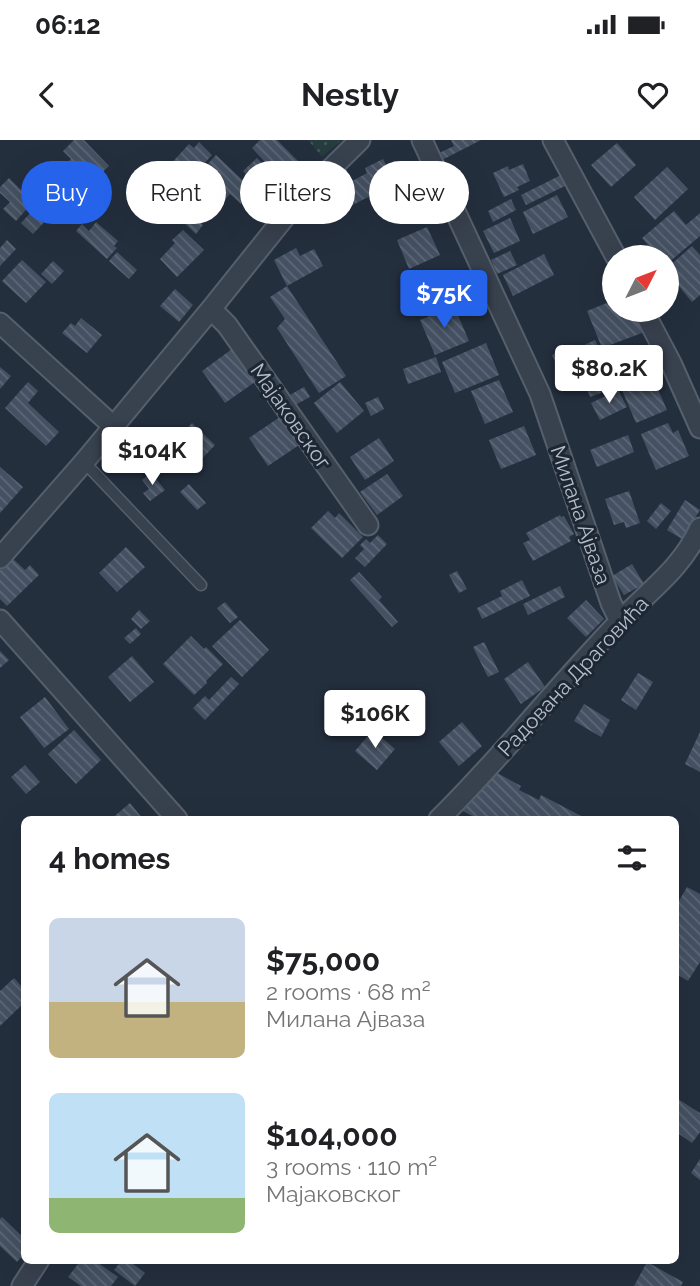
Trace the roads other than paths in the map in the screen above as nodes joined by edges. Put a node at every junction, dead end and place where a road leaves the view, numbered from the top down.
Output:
1 (360, 140) edge
2 (422, 140) edge
3 (554, 140) edge
4 (610, 245) edge
5 (211, 309) junction
6 (649, 322) edge
7 (0, 323) edge
8 (113, 426) junction
9 (700, 428) edge
10 (84, 462) junction
11 (368, 525) dead end
12 (700, 528) edge
13 (0, 558) edge
14 (201, 585) dead end
15 (0, 620) edge
16 (620, 621) junction
17 (174, 816) edge
18 (442, 816) edge
19 (36, 1264) edge
20 (22, 1286) edge

1 - 5 street
2 - 16 street, Милана Ајваза
3 - 4 street
5 - 8 street
5 - 11 street, Мајаковског
6 - 9 street
7 - 8 street
8 - 10 street
10 - 13 street
10 - 14 lane
12 - 16 street, Радована Драговића
15 - 17 street
16 - 18 street, Радована Драговића
19 - 20 street

